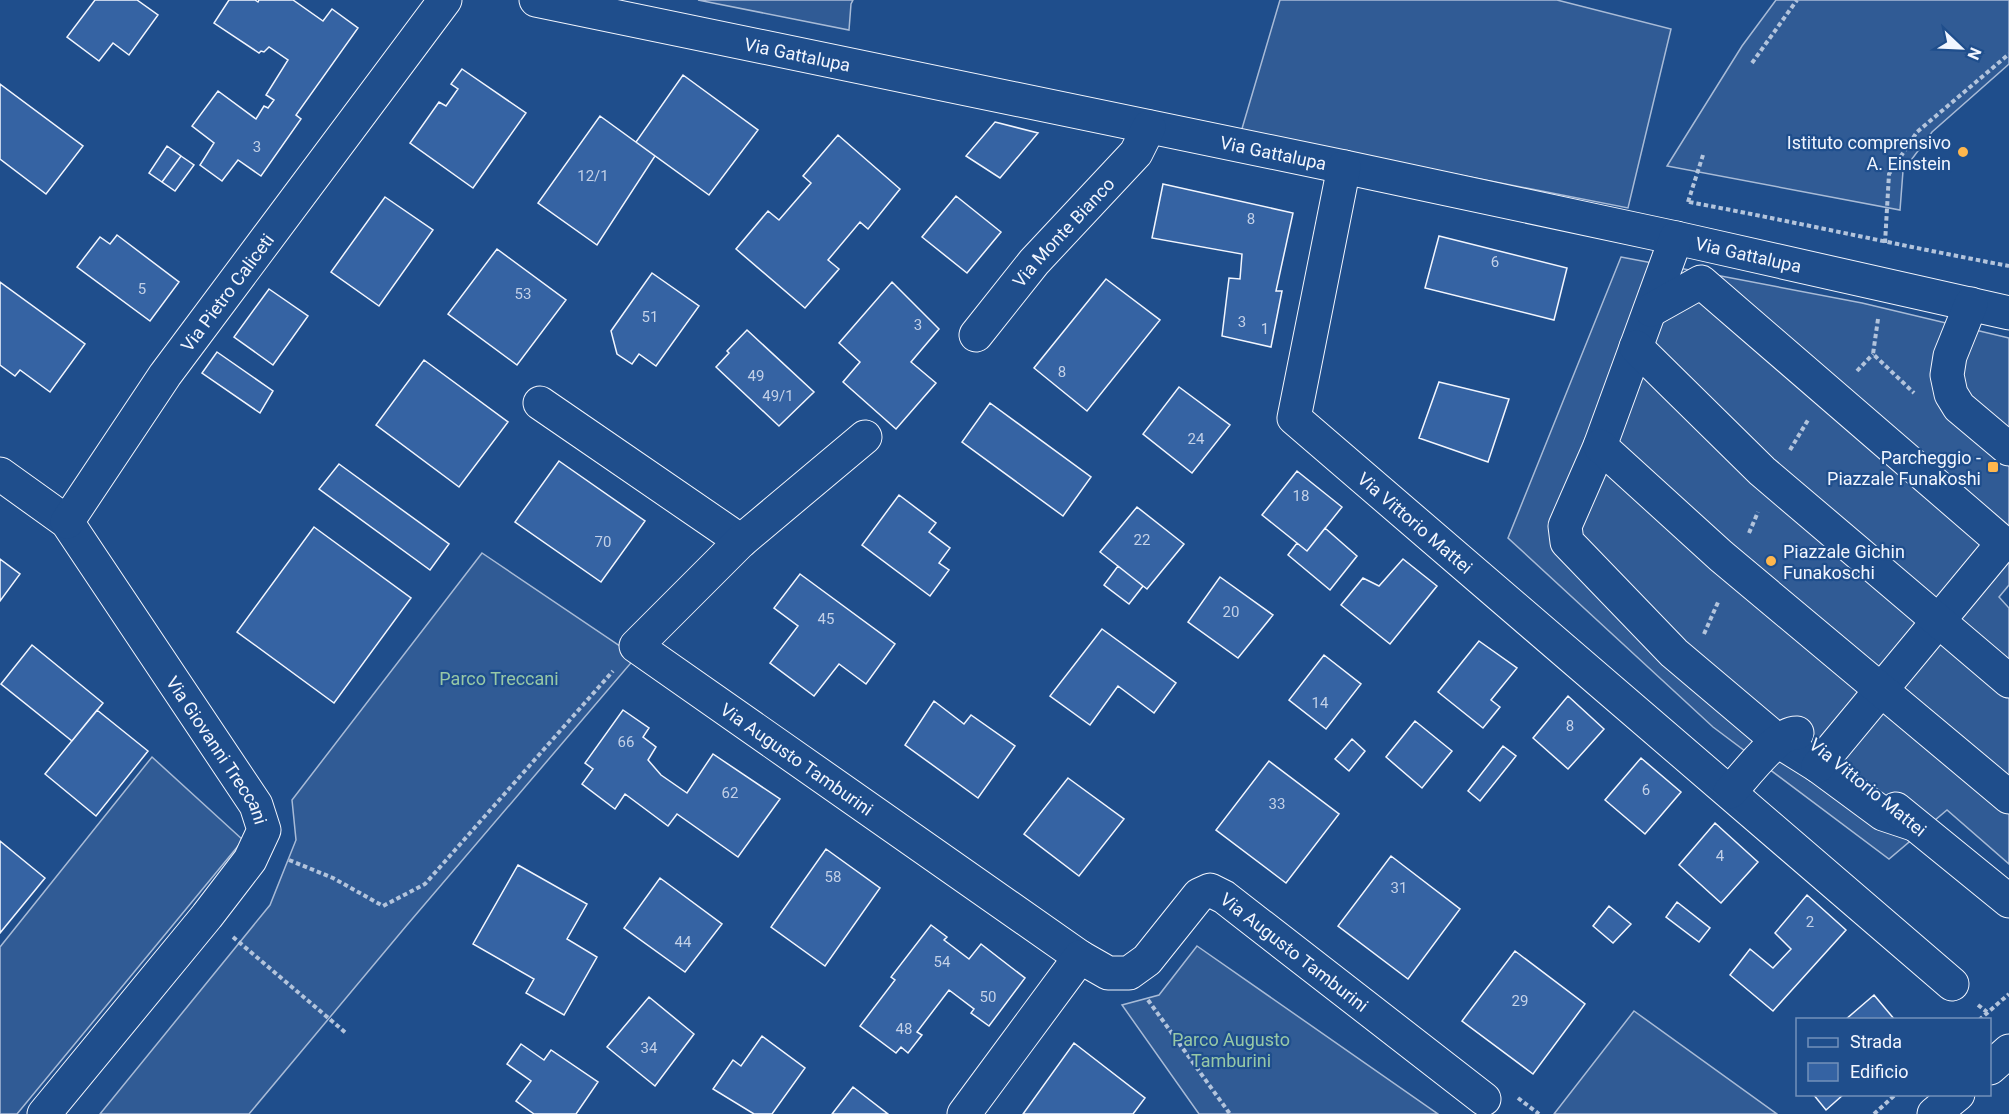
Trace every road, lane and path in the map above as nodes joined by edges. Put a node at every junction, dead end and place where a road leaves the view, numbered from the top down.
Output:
1 (445, 0) edge
2 (536, 0) edge
3 (1797, 0) edge
4 (2009, 54) edge
5 (1752, 63) dead end
6 (1149, 127) junction
7 (1703, 155) dead end
8 (1344, 167) junction
9 (1688, 202) dead end
10 (1676, 238) junction
11 (1885, 241) dead end
12 (1971, 304) junction
13 (1651, 310) junction
14 (2009, 312) edge
15 (976, 335) dead end
16 (1636, 347) junction
17 (540, 403) dead end
18 (866, 437) dead end
19 (1600, 446) junction
20 (2009, 448) edge
21 (0, 474) edge
22 (67, 522) junction
23 (741, 541) junction
24 (1938, 621) junction
25 (636, 646) junction
26 (2009, 681) edge
27 (1881, 689) junction
28 (1778, 741) junction
29 (1824, 758) junction
30 (1730, 792) junction
31 (2009, 797) edge
32 (258, 846) junction
33 (2009, 901) edge
34 (207, 916) junction
35 (1080, 957) junction
36 (1129, 973) junction
37 (1952, 984) dead end
38 (2009, 994) edge
39 (1981, 1018) edge
40 (346, 1033) dead end
41 (2009, 1051) edge
42 (1991, 1066) edge
43 (1895, 1096) edge
44 (1957, 1096) edge
45 (1484, 1099) dead end
46 (44, 1114) edge
47 (964, 1114) edge
48 (1230, 1114) edge
49 (1874, 1114) edge
50 (1934, 1114) edge

1 - 22 street, Via Pietro Caliceti
2 - 6 street, Via Gattalupa
3 - 5 path
4 - 11 path
6 - 8 street, Via Gattalupa
6 - 15 street, Via Monte Bianco
7 - 9 path
8 - 10 street, Via Gattalupa
8 - 30 street, Via Vittorio Mattei
10 - 12 street, Via Gattalupa
10 - 13 street
12 - 14 street, Via Gattalupa
12 - 20 street
13 - 16 street
13 - 24 street
16 - 19 street
16 - 24 street
17 - 23 street
18 - 23 street
19 - 27 street
19 - 28 street
21 - 22 street
22 - 32 street, Via Giovanni Treccani
23 - 25 street
24 - 26 street
24 - 27 street
25 - 32 path
25 - 35 street, Via Augusto Tamburini
27 - 29 street
27 - 31 street
28 - 29 street, Via Vittorio Mattei
28 - 30 street
29 - 33 street, Via Vittorio Mattei
30 - 37 street, Via Vittorio Mattei
32 - 34 street, Via Giovanni Treccani
34 - 40 path
34 - 46 street, Via Giovanni Treccani
35 - 36 street, Via Augusto Tamburini
35 - 47 street
36 - 45 street, Via Augusto Tamburini
36 - 48 path
38 - 39 path
41 - 42 street
43 - 49 path
44 - 50 street

